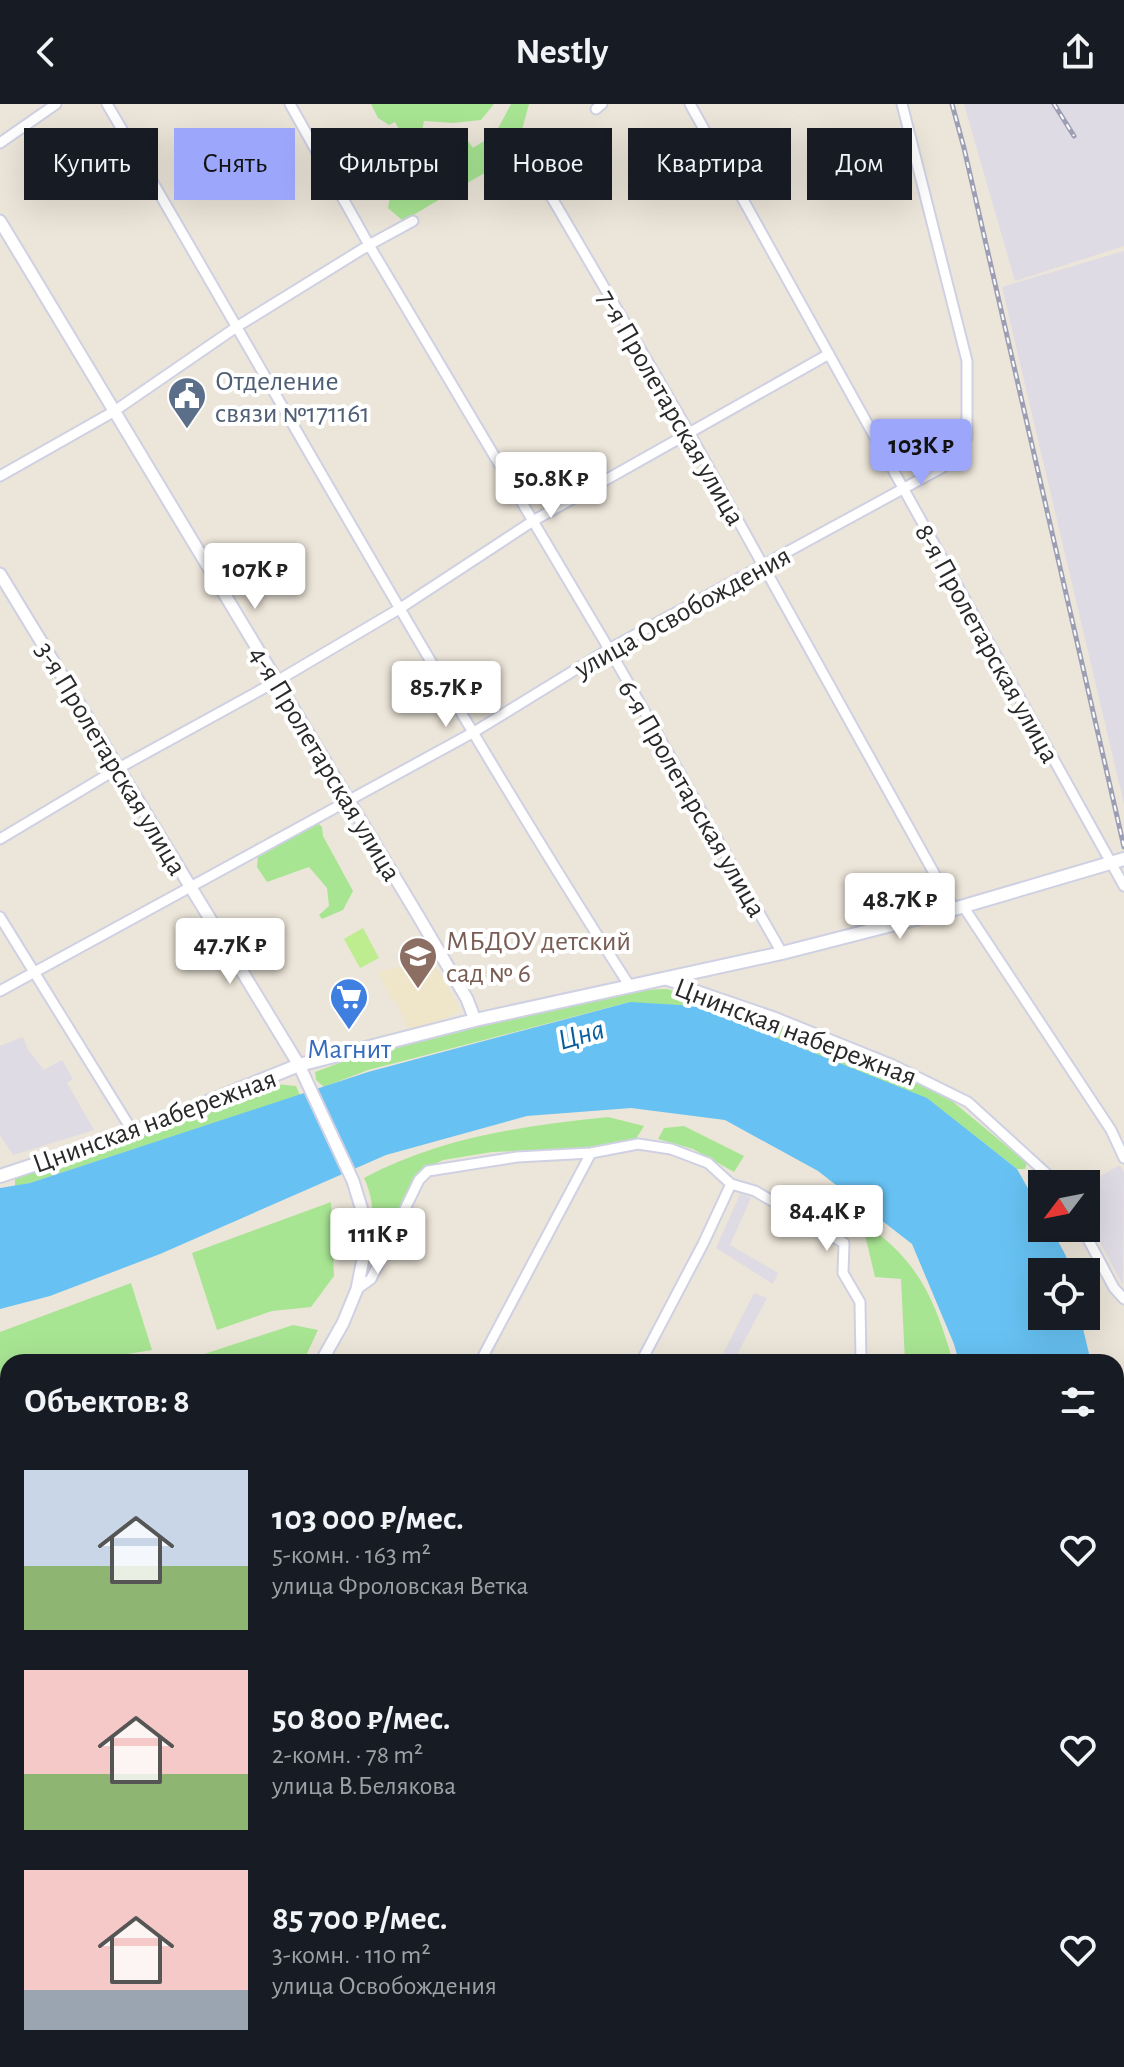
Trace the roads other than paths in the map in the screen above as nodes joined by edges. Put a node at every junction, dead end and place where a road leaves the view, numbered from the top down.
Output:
1 (56, 104) edge
2 (107, 104) edge
3 (290, 104) edge
4 (690, 104) edge
5 (902, 104) edge
6 (0, 143) edge
7 (553, 200) edge
8 (0, 221) edge
9 (413, 221) dead end
10 (369, 245) junction
11 (238, 326) junction
12 (829, 354) junction
13 (113, 412) junction
14 (690, 434) junction
15 (0, 476) edge
16 (904, 489) junction
17 (533, 521) junction
18 (762, 566) junction
19 (0, 574) edge
20 (399, 609) junction
21 (609, 649) junction
22 (277, 681) junction
23 (474, 732) junction
24 (117, 769) junction
25 (349, 801) junction
26 (0, 839) edge
27 (1124, 859) edge
28 (1108, 862) junction
29 (1124, 886) edge
30 (190, 888) junction
31 (959, 908) junction
32 (0, 917) edge
33 (782, 953) junction
34 (32, 973) junction
35 (666, 980) junction
36 (629, 985) junction
37 (0, 991) edge
38 (475, 1020) junction
39 (299, 1065) junction
40 (133, 1132) junction
41 (591, 1153) junction
42 (1124, 1158) edge
43 (1043, 1170) edge
44 (0, 1176) edge
45 (731, 1184) junction
46 (1089, 1242) edge
47 (357, 1289) junction
48 (1124, 1299) edge
49 (326, 1354) edge
50 (484, 1354) edge
51 (645, 1354) edge
52 (861, 1354) edge

1 - 6 street
2 - 11 street
3 - 10 street, 6-я Пролетарская улица
4 - 12 street, 8-я Пролетарская улица
5 - 16 street, улица Освобождения
7 - 14 street, 7-я Пролетарская улица
8 - 13 street, 4-я Пролетарская улица
9 - 10 street
10 - 11 street
10 - 17 street, 6-я Пролетарская улица
11 - 13 street
11 - 20 street
12 - 14 street
12 - 16 street, 8-я Пролетарская улица
13 - 15 street
13 - 22 street, 4-я Пролетарская улица
14 - 17 street
14 - 18 street, 7-я Пролетарская улица
16 - 18 street, улица Освобождения
16 - 28 street, 8-я Пролетарская улица
17 - 20 street
17 - 21 street, 6-я Пролетарская улица
18 - 21 street, улица Освобождения
18 - 31 street, 7-я Пролетарская улица
19 - 24 street, 3-я Пролетарская улица
20 - 22 street
20 - 23 street
21 - 23 street, улица Освобождения
21 - 33 street, 6-я Пролетарская улица
22 - 24 street
22 - 25 street, 4-я Пролетарская улица
23 - 25 street, улица Освобождения
23 - 36 street
24 - 26 street
24 - 30 street, 3-я Пролетарская улица
25 - 30 street, улица Освобождения
25 - 38 street, 4-я Пролетарская улица
27 - 28 main road
28 - 29 street, 8-я Пролетарская улица
28 - 31 main road
30 - 34 street, улица Освобождения
30 - 39 street, 3-я Пролетарская улица
31 - 33 main road
31 - 42 street, 7-я Пролетарская улица
32 - 34 street
33 - 35 main road
34 - 37 street, улица Освобождения
34 - 40 street
35 - 36 main road, Цнинская набережная
35 - 43 street, Цнинская набережная
36 - 38 main road, Цнинская набережная
38 - 39 main road, Цнинская набережная
39 - 40 main road, Цнинская набережная
39 - 47 street, 3-я Пролетарская улица
40 - 44 main road, Цнинская набережная
41 - 45 street
41 - 47 street
41 - 50 street
45 - 51 street
45 - 52 street
46 - 48 street
47 - 49 street, 3-я Пролетарская улица

